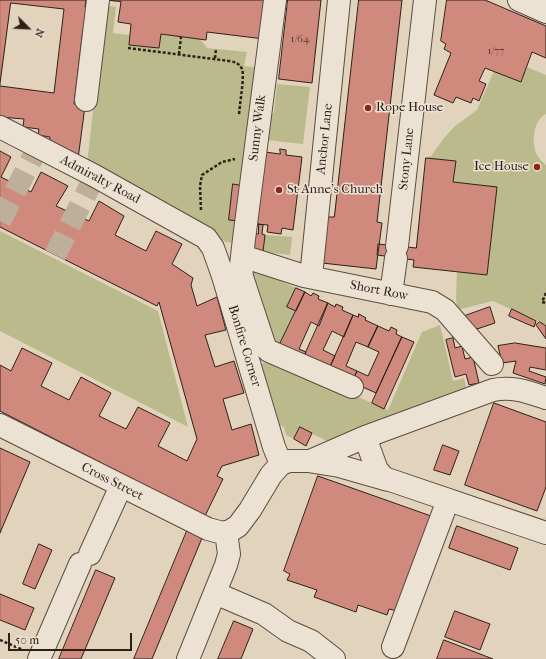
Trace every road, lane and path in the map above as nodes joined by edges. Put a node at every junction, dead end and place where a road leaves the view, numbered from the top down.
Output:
1 (98, 0) edge
2 (275, 0) edge
3 (339, 0) edge
4 (425, 0) edge
5 (519, 0) edge
6 (545, 8) edge
7 (181, 37) dead end
8 (128, 48) dead end
9 (216, 49) dead end
10 (179, 54) junction
11 (215, 58) junction
12 (86, 100) dead end
13 (239, 121) dead end
14 (0, 127) edge
15 (237, 165) dead end
16 (201, 210) dead end
17 (199, 234) joint
18 (242, 256) junction
19 (310, 277) junction
20 (546, 293) edge
21 (391, 294) junction
22 (546, 303) edge
23 (492, 364) dead end
24 (352, 387) dead end
25 (546, 398) edge
26 (0, 425) edge
27 (365, 437) junction
28 (308, 461) junction
29 (281, 464) junction
30 (389, 480) junction
31 (121, 486) junction
32 (448, 500) junction
33 (226, 532) junction
34 (546, 533) edge
35 (215, 593) junction
36 (0, 640) edge
37 (393, 647) dead end
38 (39, 658) edge
39 (188, 659) edge
40 (334, 659) edge

1 - 12 street
2 - 18 street, Sunny Walk
3 - 19 street, Anchor Lane
4 - 21 street, Stony Lane
5 - 6 street
7 - 10 path
8 - 10 path
9 - 11 path
10 - 11 path
11 - 13 path
14 - 17 street, Admiralty Road
15 - 16 path
17 - 29 street, Bonfire Corner
18 - 19 street, Short Row
18 - 24 street, Sunny Walk
19 - 21 street, Short Row
20 - 22 path
21 - 23 street, Short Row
25 - 27 street
26 - 31 street, Cross Street
27 - 28 street
27 - 30 street
28 - 29 street
28 - 30 street
29 - 33 street
30 - 32 street
31 - 33 street, Cross Street
31 - 38 street
32 - 34 street
32 - 37 street
33 - 35 street
35 - 39 street
35 - 40 street
36 - 38 path

